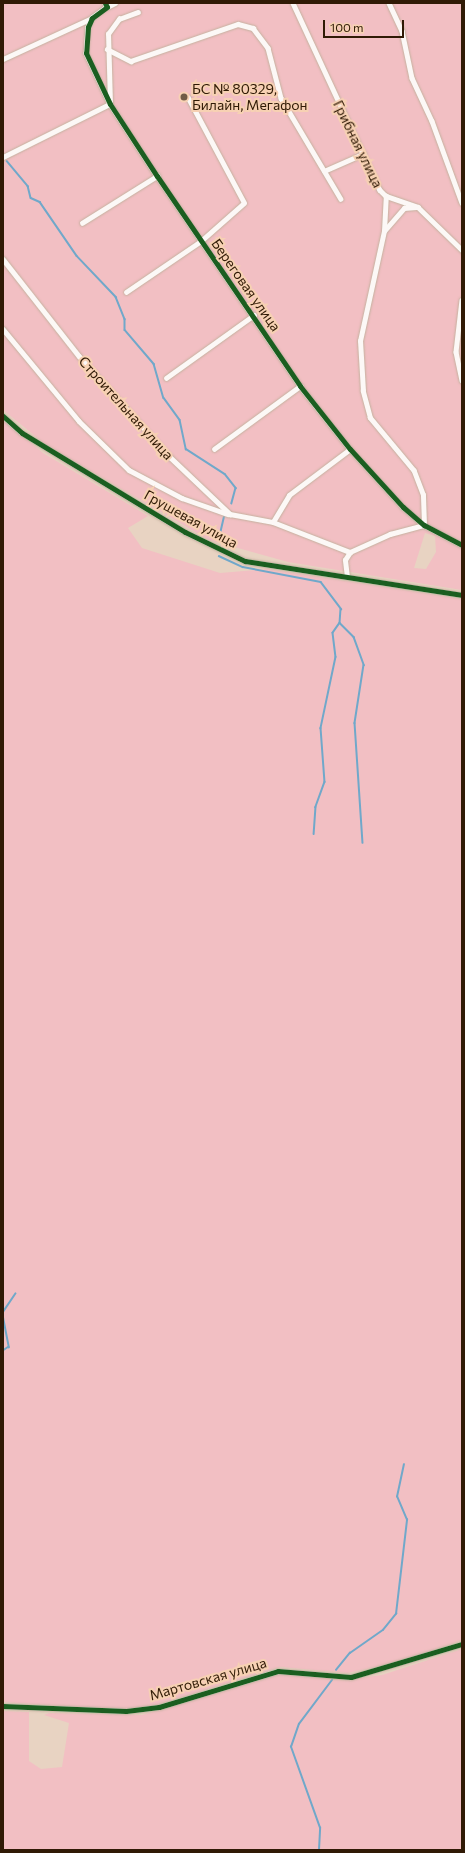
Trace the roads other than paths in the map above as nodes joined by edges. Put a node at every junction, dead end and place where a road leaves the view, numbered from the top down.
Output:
1 (115, 3) edge
2 (293, 3) edge
3 (389, 3) edge
4 (106, 5) edge
5 (138, 12) dead end
6 (92, 18) junction
7 (107, 49) junction
8 (3, 59) edge
9 (188, 98) dead end
10 (110, 104) junction
11 (363, 154) junction
12 (3, 157) edge
13 (324, 170) junction
14 (157, 176) junction
15 (386, 196) junction
16 (341, 199) dead end
17 (462, 203) edge
18 (418, 207) junction
19 (82, 223) dead end
20 (384, 231) junction
21 (201, 241) junction
22 (462, 250) edge
23 (3, 259) edge
24 (126, 292) dead end
25 (462, 300) edge
26 (254, 315) junction
27 (3, 329) edge
28 (166, 378) dead end
29 (462, 380) edge
30 (300, 386) junction
31 (3, 416) edge
32 (214, 449) dead end
33 (350, 449) junction
34 (230, 514) junction
35 (274, 522) junction
36 (424, 525) junction
37 (462, 545) edge
38 (350, 552) junction
39 (347, 577) junction
40 (462, 595) edge
41 (462, 1644) edge
42 (3, 1706) edge

1 - 4 street
2 - 11 street, Грибная улица
3 - 17 street
4 - 6 street
5 - 7 street
6 - 8 street
6 - 10 street, Береговая улица
7 - 10 street
7 - 13 street
9 - 21 street
10 - 12 street
10 - 14 street, Береговая улица
11 - 13 street
11 - 15 street, Грибная улица
13 - 16 street
14 - 19 street
14 - 21 street, Береговая улица
15 - 18 street, Грибная улица
15 - 20 street
18 - 20 street
18 - 22 street, Грибная улица
20 - 36 street
21 - 24 street
21 - 26 street, Береговая улица
23 - 34 street, Строительная улица
25 - 29 street
26 - 28 street
26 - 30 street, Береговая улица
27 - 34 street
30 - 32 street
30 - 33 street, Береговая улица
31 - 39 street, Грушевая улица
33 - 35 street
33 - 36 street, Береговая улица
34 - 35 street
35 - 38 street
36 - 37 street, Береговая улица
36 - 38 street
38 - 39 street
39 - 40 street, Грушевая улица
41 - 42 street, Мартовская улица

